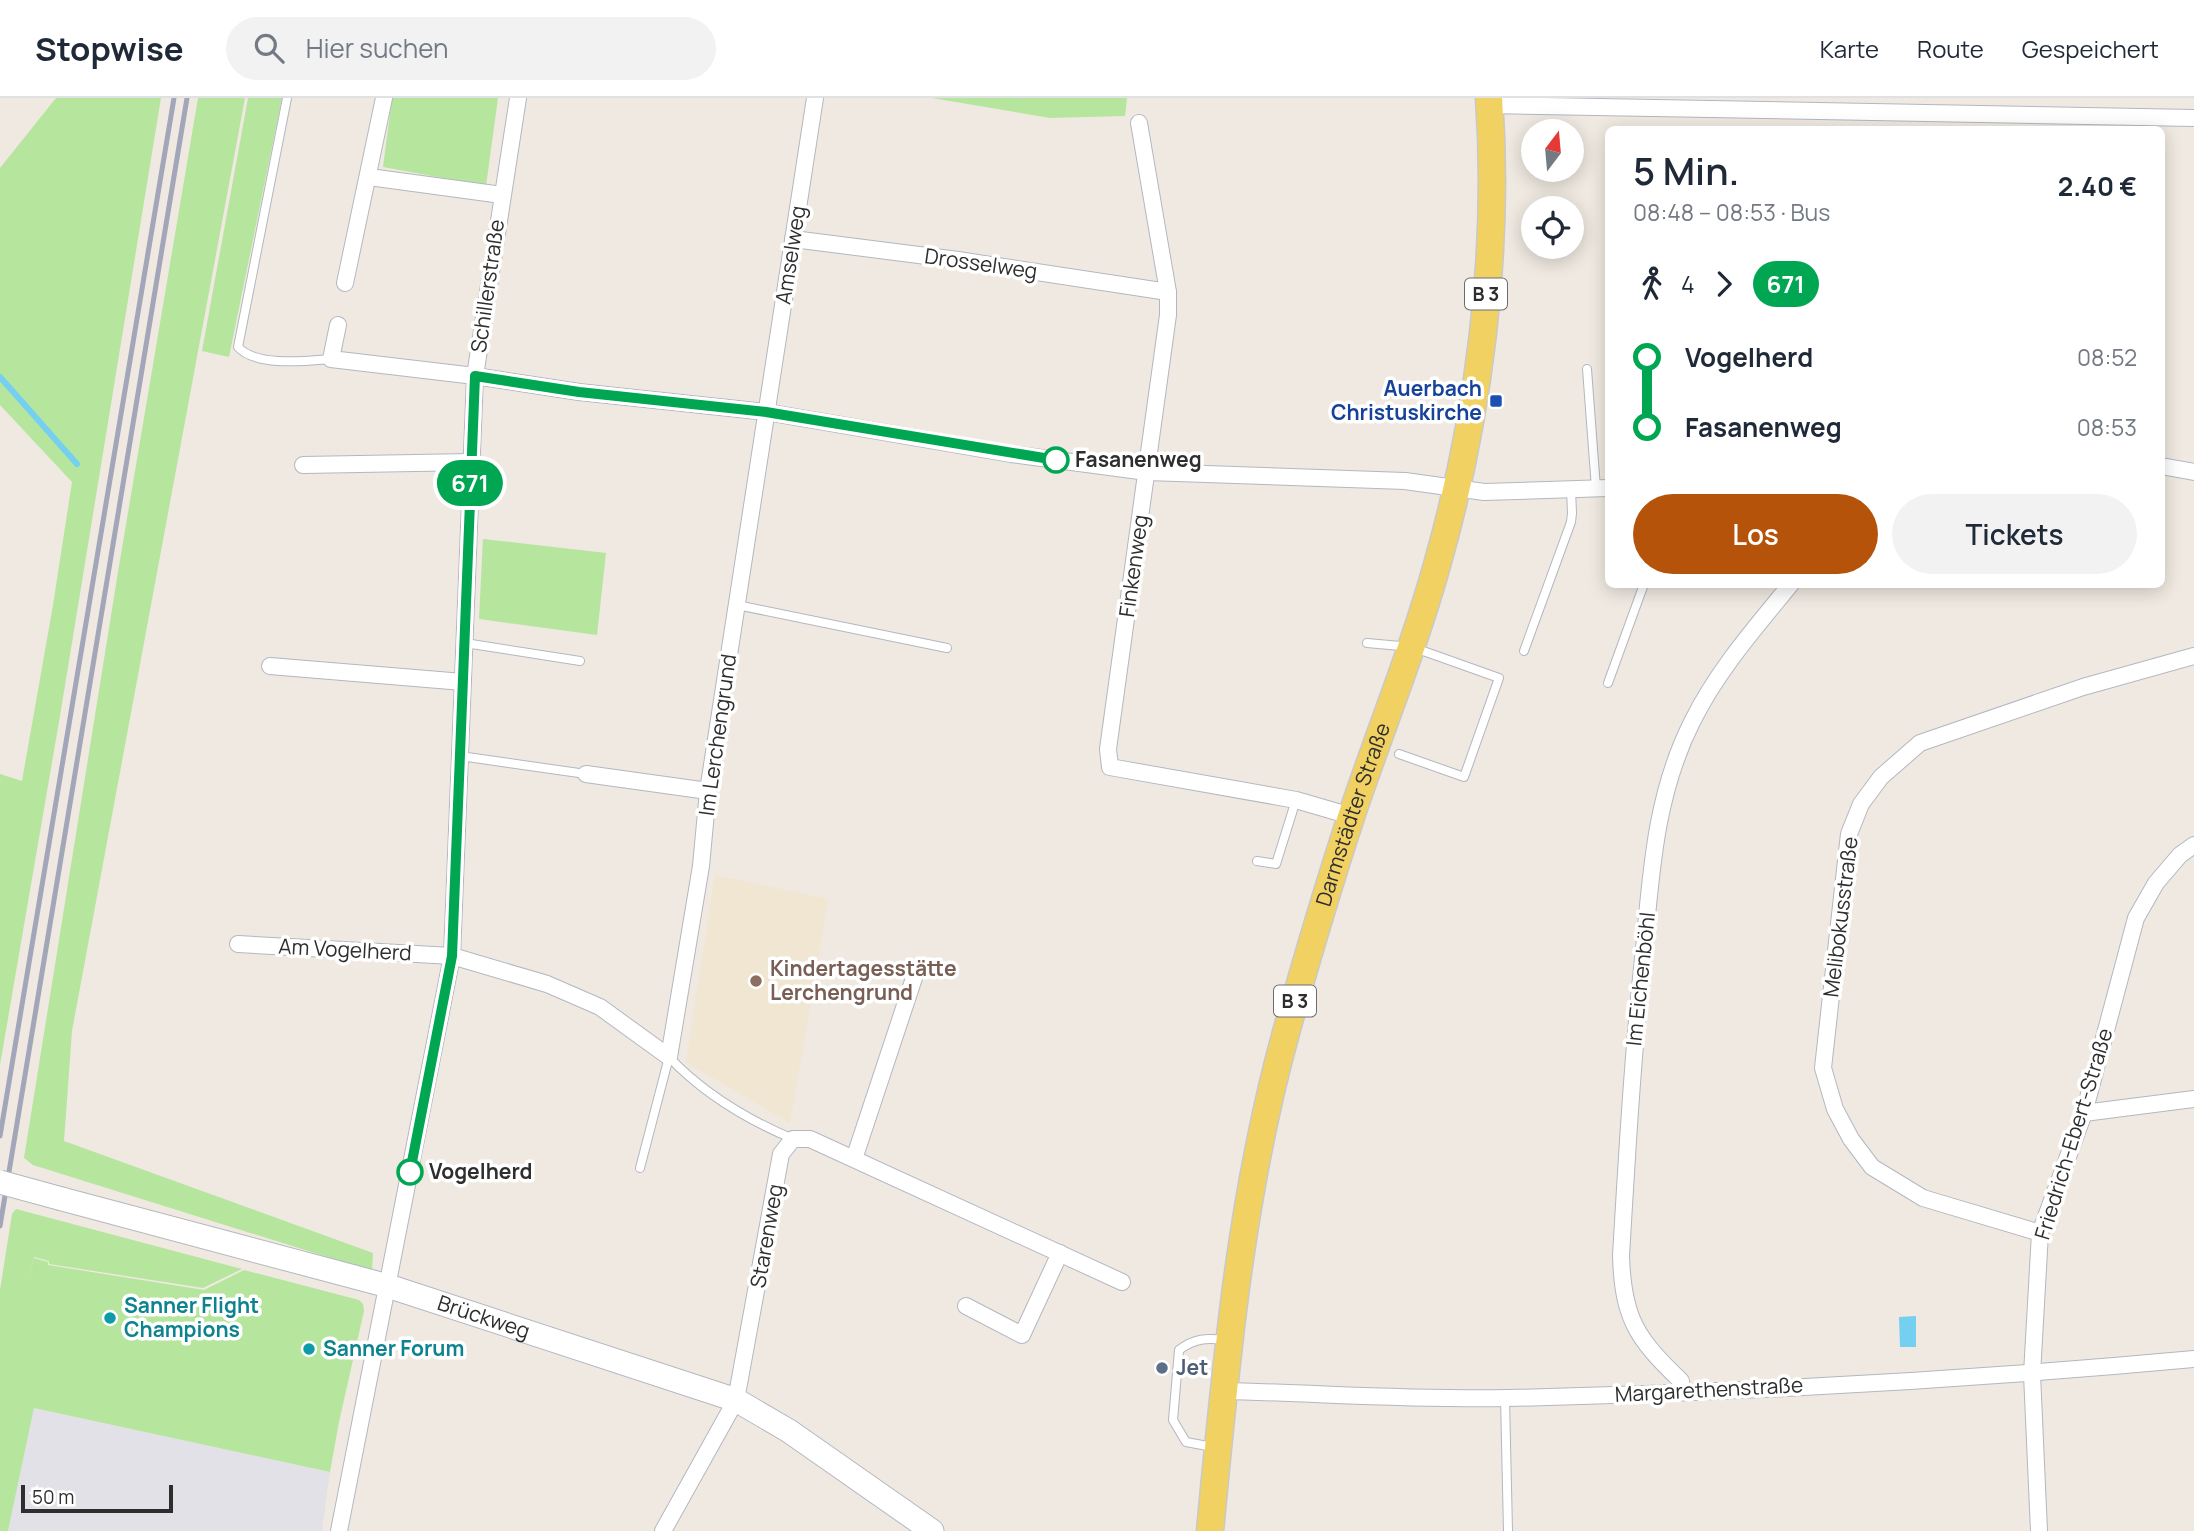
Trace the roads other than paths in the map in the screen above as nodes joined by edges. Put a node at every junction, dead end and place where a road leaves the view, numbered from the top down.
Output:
1 (287, 98) edge
2 (384, 98) edge
3 (518, 98) edge
4 (815, 98) edge
5 (1489, 101) edge
6 (2194, 118) edge
7 (1139, 123) dead end
8 (369, 177) junction
9 (502, 195) junction
10 (793, 239) junction
11 (345, 284) dead end
12 (1168, 292) junction
13 (338, 326) dead end
14 (331, 359) junction
15 (1587, 369) dead end
16 (475, 376) junction
17 (766, 412) junction
18 (471, 462) junction
19 (303, 465) dead end
20 (2165, 467) edge
21 (1147, 472) junction
22 (2194, 472) edge
23 (1457, 488) junction
24 (1602, 488) edge
25 (1571, 490) junction
26 (1643, 588) edge
27 (1788, 588) edge
28 (737, 605) junction
29 (465, 643) junction
30 (1367, 643) dead end
31 (1412, 647) junction
32 (947, 648) dead end
33 (1524, 651) dead end
34 (2194, 656) edge
35 (580, 660) dead end
36 (270, 666) dead end
37 (463, 682) junction
38 (1608, 683) dead end
39 (1399, 754) dead end
40 (460, 756) junction
41 (586, 774) joint
42 (708, 791) junction
43 (1296, 800) junction
44 (1351, 816) junction
45 (2194, 845) edge
46 (1257, 861) dead end
47 (238, 944) dead end
48 (452, 956) junction
49 (916, 972) dead end
50 (669, 1057) junction
51 (2194, 1100) edge
52 (2084, 1114) junction
53 (793, 1139) junction
54 (854, 1159) junction
55 (640, 1168) dead end
56 (0, 1182) edge
57 (2040, 1233) junction
58 (1060, 1253) junction
59 (1122, 1282) dead end
60 (388, 1286) junction
61 (966, 1306) dead end
62 (1228, 1340) junction
63 (2194, 1359) edge
64 (2032, 1374) junction
65 (1223, 1391) junction
66 (1681, 1392) junction
67 (1505, 1398) junction
68 (736, 1400) junction
69 (1218, 1447) junction
70 (339, 1531) edge
71 (663, 1531) edge
72 (932, 1531) edge
73 (1210, 1531) edge
74 (1508, 1531) edge
75 (2039, 1531) edge

1 - 14 lane
2 - 8 street
3 - 9 street, Schillerstraße
4 - 10 street, Amselweg
5 - 6 street
5 - 23 main road, Darmstädter Straße / B 3
7 - 12 street, Finkenweg
8 - 9 street
8 - 11 street
9 - 16 street, Schillerstraße
10 - 12 street, Drosselweg
10 - 17 street, Amselweg
12 - 21 street, Finkenweg
13 - 14 street
14 - 16 street
15 - 24 lane
16 - 17 street
16 - 18 street, Schillerstraße
17 - 21 street
17 - 28 street, Im Lerchengrund
18 - 19 street
18 - 29 street, Schillerstraße
20 - 22 street
21 - 23 street
21 - 43 street, Finkenweg
23 - 25 street
23 - 31 main road, Darmstädter Straße / B 3
24 - 25 street
25 - 33 lane
26 - 38 lane
27 - 66 street, Im Eichenböhl
28 - 32 lane
28 - 42 street, Im Lerchengrund
29 - 35 lane
29 - 37 street, Schillerstraße
30 - 31 lane
31 - 39 lane
31 - 44 main road, Darmstädter Straße / B 3
34 - 57 street, Melibokusstraße
36 - 37 street
37 - 40 street, Schillerstraße
40 - 41 lane
40 - 48 street, Schillerstraße
41 - 42 street
42 - 50 street, Im Lerchengrund
43 - 44 street, Finkenweg
43 - 46 lane
44 - 62 main road, Darmstädter Straße / B 3
45 - 52 street, Friedrich-Ebert-Straße
47 - 48 street, Am Vogelherd
48 - 50 street
48 - 60 street, Schillerstraße
49 - 54 street
50 - 53 lane
50 - 55 lane
51 - 52 street
52 - 57 street, Friedrich-Ebert-Straße
53 - 54 street
53 - 68 street, Starenweg
54 - 58 street
56 - 60 street, Brückweg, bridge
57 - 64 street, Friedrich-Ebert-Straße
58 - 59 street
58 - 61 street
60 - 68 street, Brückweg
60 - 70 street, Schillerstraße
62 - 65 main road, Darmstädter Straße / B 3
62 - 69 lane
63 - 64 street, Margarethenstraße
64 - 66 street, Margarethenstraße
64 - 75 street, Friedrich-Ebert-Straße
65 - 67 street, Margarethenstraße
65 - 69 main road, Darmstädter Straße / B 3
66 - 67 street, Margarethenstraße
67 - 74 lane
68 - 71 street, Starenweg
68 - 72 street, Brückweg
69 - 73 main road, Darmstädter Straße / B 3

